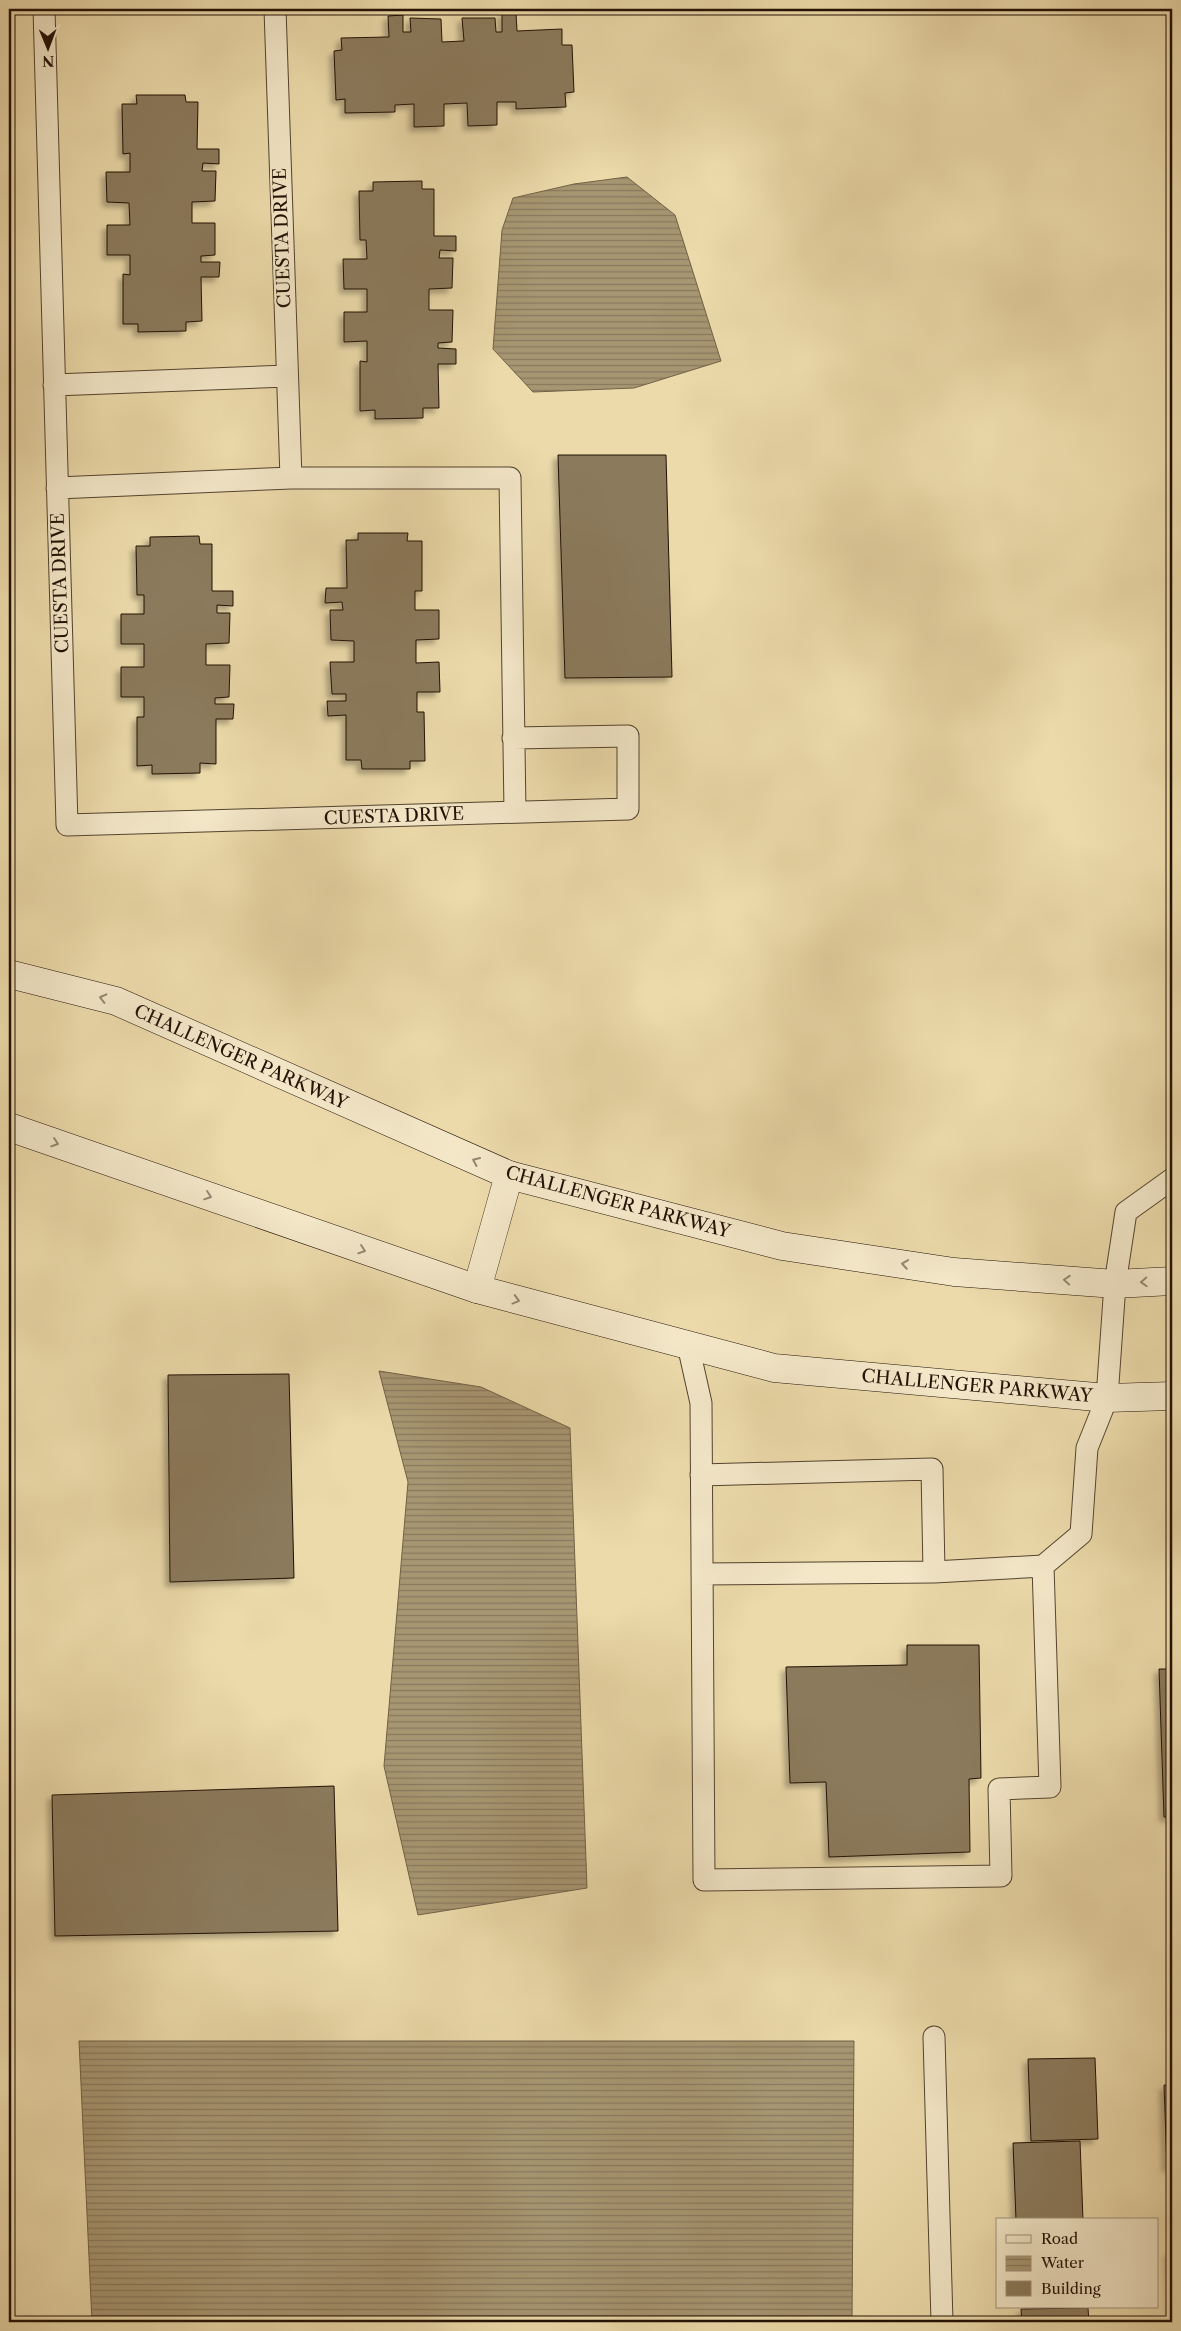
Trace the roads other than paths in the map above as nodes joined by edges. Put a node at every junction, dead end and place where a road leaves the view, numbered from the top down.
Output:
1 (44, 9) edge
2 (275, 9) edge
3 (287, 376) junction
4 (54, 385) junction
5 (291, 478) junction
6 (57, 488) junction
7 (513, 738) junction
8 (515, 812) junction
9 (9, 974) edge
10 (9, 1127) edge
11 (509, 1175) junction
12 (1172, 1179) edge
13 (1172, 1281) edge
14 (1115, 1284) junction
15 (477, 1290) junction
16 (688, 1345) junction
17 (1172, 1396) edge
18 (1107, 1398) junction
19 (700, 1475) junction
20 (1043, 1566) junction
21 (934, 1572) junction
22 (703, 1574) junction
23 (934, 2037) dead end
24 (942, 2322) edge

1 - 4 lane, CUESTA DRIVE
2 - 3 lane, CUESTA DRIVE
3 - 4 lane
3 - 5 lane, CUESTA DRIVE
4 - 6 lane, CUESTA DRIVE
5 - 6 lane
5 - 7 lane
6 - 8 lane, CUESTA DRIVE
7 - 8 lane
7 - 8 lane
11 -> 9 main road, CHALLENGER PARKWAY
10 -> 15 main road, CHALLENGER PARKWAY
14 -> 11 main road, CHALLENGER PARKWAY
11 - 15 main road
12 - 14 lane
13 -> 14 main road, CHALLENGER PARKWAY
14 - 18 lane
15 -> 16 main road, CHALLENGER PARKWAY
16 - 18 main road, CHALLENGER PARKWAY
16 - 19 lane
17 - 18 main road, CHALLENGER PARKWAY
18 - 20 lane
19 - 21 lane
19 - 22 lane
20 - 21 lane
20 - 22 lane
21 - 22 lane
23 - 24 lane

